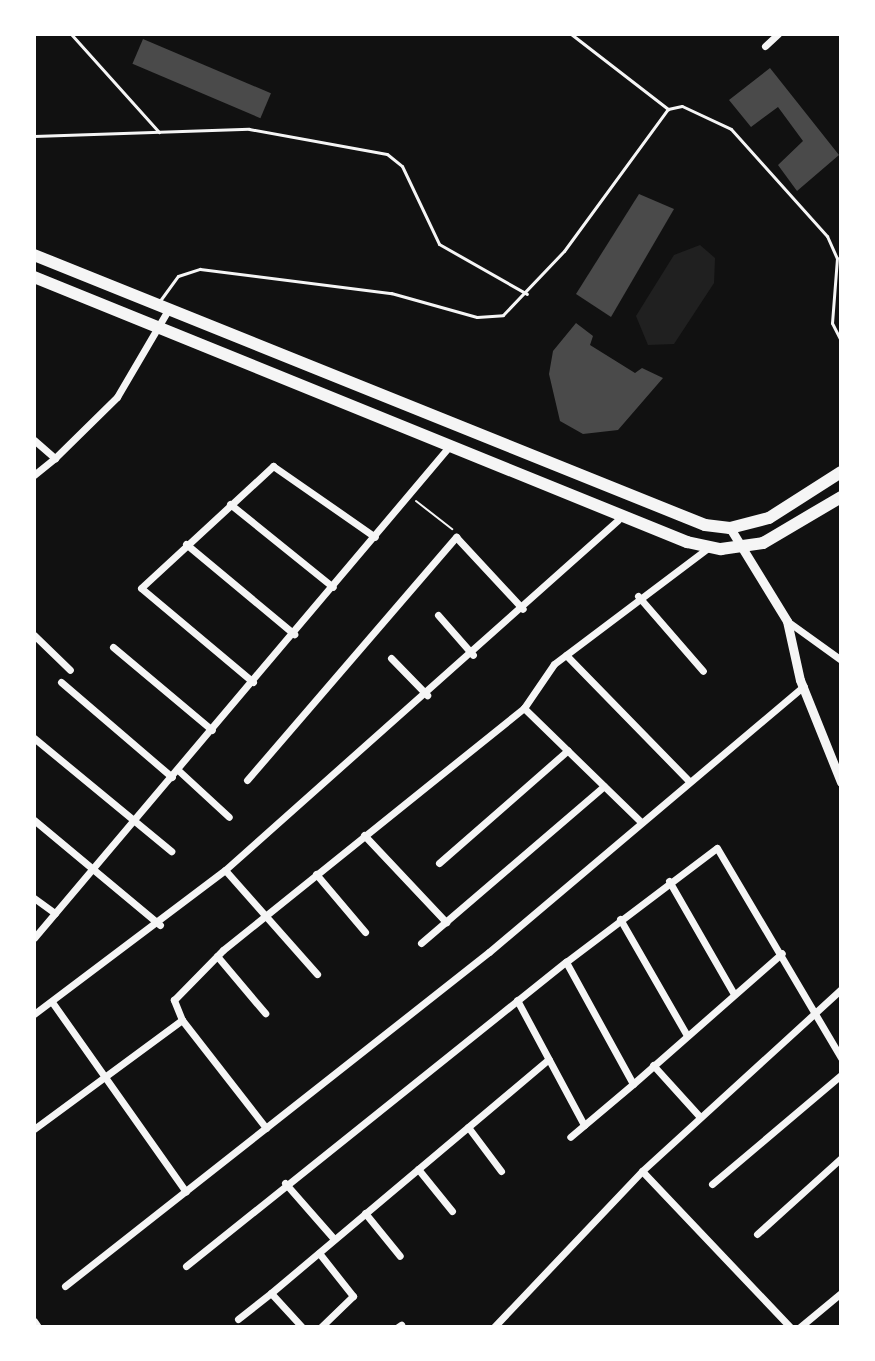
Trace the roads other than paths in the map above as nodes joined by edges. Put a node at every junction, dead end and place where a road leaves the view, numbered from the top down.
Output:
1 (71, 34) edge
2 (571, 34) edge
3 (778, 34) edge
4 (765, 46) dead end
5 (668, 109) junction
6 (159, 132) junction
7 (34, 136) edge
8 (34, 255) edge
9 (34, 277) edge
10 (527, 294) junction
11 (162, 308) junction
12 (160, 330) junction
13 (841, 341) edge
14 (34, 440) edge
15 (448, 448) junction
16 (55, 458) junction
17 (841, 472) edge
18 (34, 475) edge
19 (841, 497) edge
20 (230, 504) junction
21 (618, 520) junction
22 (730, 528) junction
23 (375, 537) junction
24 (186, 544) junction
25 (709, 547) junction
26 (739, 549) junction
27 (333, 587) junction
28 (638, 596) junction
29 (523, 609) junction
30 (438, 615) dead end
31 (787, 621) junction
32 (294, 634) junction
33 (34, 635) edge
34 (113, 647) dead end
35 (473, 655) junction
36 (566, 655) junction
37 (391, 658) dead end
38 (841, 660) edge
39 (70, 670) dead end
40 (703, 671) dead end
41 (61, 682) dead end
42 (253, 682) junction
43 (804, 686) junction
44 (427, 695) junction
45 (524, 708) junction
46 (212, 730) junction
47 (34, 738) edge
48 (568, 750) junction
49 (175, 774) junction
50 (247, 780) dead end
51 (688, 780) junction
52 (841, 782) edge
53 (604, 786) junction
54 (229, 817) dead end
55 (34, 820) edge
56 (133, 821) junction
57 (640, 821) junction
58 (364, 835) junction
59 (171, 851) dead end
60 (439, 863) dead end
61 (94, 868) junction
62 (225, 870) junction
63 (316, 874) junction
64 (669, 881) junction
65 (34, 898) edge
66 (55, 913) junction
67 (266, 915) junction
68 (620, 919) junction
69 (446, 922) junction
70 (160, 925) junction
71 (365, 932) dead end
72 (34, 938) edge
73 (421, 943) dead end
74 (782, 953) junction
75 (217, 956) junction
76 (566, 962) junction
77 (317, 974) dead end
78 (841, 989) edge
79 (734, 994) junction
80 (517, 1000) junction
81 (52, 1002) junction
82 (815, 1011) junction
83 (265, 1013) dead end
84 (34, 1014) edge
85 (182, 1020) junction
86 (686, 1034) junction
87 (841, 1058) edge
88 (549, 1059) junction
89 (653, 1065) junction
90 (841, 1075) edge
91 (103, 1077) junction
92 (633, 1084) junction
93 (700, 1117) junction
94 (584, 1125) junction
95 (468, 1127) junction
96 (266, 1128) junction
97 (34, 1129) edge
98 (570, 1137) dead end
99 (841, 1158) edge
100 (418, 1169) junction
101 (501, 1171) dead end
102 (642, 1171) junction
103 (285, 1183) junction
104 (712, 1184) dead end
105 (186, 1192) junction
106 (452, 1211) dead end
107 (365, 1213) junction
108 (757, 1234) dead end
109 (334, 1239) junction
110 (319, 1253) junction
111 (400, 1256) dead end
112 (186, 1266) dead end
113 (65, 1286) dead end
114 (271, 1293) junction
115 (841, 1293) edge
116 (238, 1319) dead end
117 (34, 1321) edge
118 (38, 1327) edge
119 (302, 1327) edge
120 (321, 1327) edge
121 (494, 1327) edge
122 (789, 1327) edge
123 (800, 1327) edge

1 - 6 lane
2 - 5 lane
3 - 4 street
5 - 10 lane
5 - 13 lane
6 - 7 lane
6 - 10 lane
8 - 11 highway
9 - 12 highway
10 - 11 lane
11 - 12 street
11 - 22 highway
12 - 15 highway
12 - 16 street
14 - 16 street
15 - 21 highway
15 - 23 street
16 - 18 street
17 - 22 highway
19 - 26 highway
20 - 23 street
20 - 24 street
20 - 27 street
21 - 25 highway
21 - 29 street
22 - 26 street
23 - 27 street
24 - 32 street
24 - 42 street
25 - 26 highway
25 - 28 street
26 - 31 street
27 - 32 street
28 - 36 street
28 - 40 street
29 - 35 street
29 - 50 street
30 - 35 street
31 - 38 street
31 - 43 street
32 - 42 street
33 - 39 street
34 - 46 street
35 - 44 street
36 - 45 street
36 - 51 street
37 - 44 street
41 - 49 street
42 - 46 street
43 - 51 street
43 - 52 street
44 - 62 street
45 - 48 street
45 - 58 street
46 - 49 street
47 - 56 street
48 - 53 street
48 - 60 street
49 - 54 street
49 - 56 street
51 - 57 street
53 - 57 street
53 - 69 street
55 - 61 street
56 - 59 street
56 - 61 street
57 - 96 street
58 - 63 street
58 - 69 street
61 - 66 street
61 - 70 street
62 - 67 street
62 - 70 street
63 - 67 street
63 - 71 street
64 - 68 street
64 - 74 street
64 - 79 street
65 - 66 street
66 - 72 street
67 - 75 street
67 - 77 street
68 - 76 street
68 - 86 street
69 - 73 street
70 - 81 street
74 - 79 street
74 - 82 street
75 - 83 street
75 - 85 street
76 - 80 street
76 - 92 street
78 - 82 street
79 - 86 street
80 - 88 street
80 - 103 street
81 - 84 street
81 - 91 street
82 - 87 street
82 - 93 street
85 - 91 street
85 - 96 street
86 - 89 street
88 - 94 street
88 - 95 street
89 - 92 street
89 - 93 street
90 - 104 street
91 - 97 street
91 - 105 street
92 - 94 street
93 - 102 street
94 - 98 street
95 - 100 street
95 - 101 street
96 - 105 street
99 - 108 street
100 - 106 street
100 - 107 street
102 - 121 street
102 - 122 street
103 - 109 street
103 - 112 street
105 - 113 street
107 - 109 street
107 - 111 street
109 - 110 street
110 - 114 street
110 - 120 street
114 - 116 street
114 - 119 street
115 - 123 street
117 - 118 street

